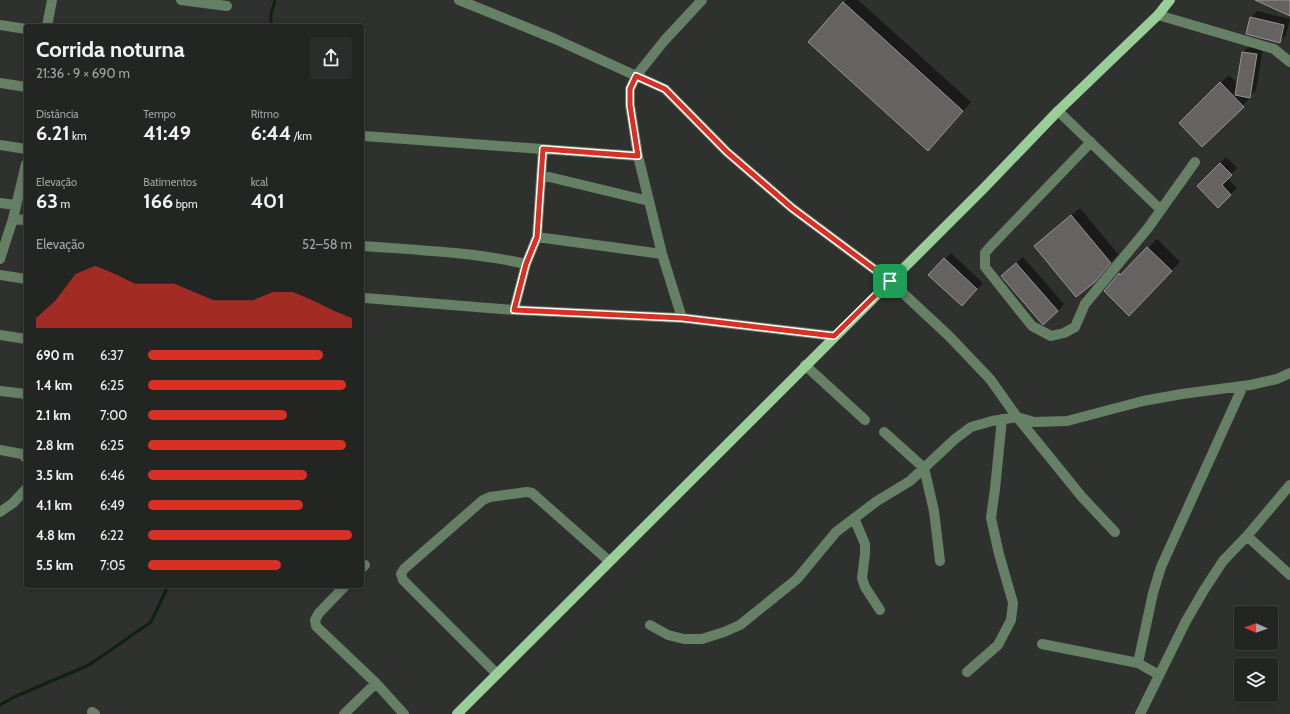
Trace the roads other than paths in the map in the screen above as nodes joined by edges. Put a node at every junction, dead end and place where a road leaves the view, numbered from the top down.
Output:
1 (52, 0) edge
2 (181, 0) edge
3 (459, 0) edge
4 (702, 0) edge
5 (1170, 0) edge
6 (227, 6) dead end
7 (1158, 15) junction
8 (47, 24) edge
9 (0, 25) edge
10 (24, 29) edge
11 (1274, 49) junction
12 (1290, 51) edge
13 (1290, 62) edge
14 (636, 76) junction
15 (0, 83) edge
16 (24, 87) edge
17 (1058, 111) junction
18 (364, 136) dead end
19 (1091, 142) junction
20 (0, 144) edge
21 (24, 148) edge
22 (543, 149) junction
23 (638, 156) junction
24 (1194, 162) dead end
25 (24, 172) edge
26 (541, 175) junction
27 (649, 201) junction
28 (0, 203) edge
29 (16, 205) junction
30 (1161, 210) junction
31 (13, 219) junction
32 (24, 220) edge
33 (537, 237) junction
34 (364, 246) edge
35 (662, 254) junction
36 (0, 258) edge
37 (526, 264) junction
38 (0, 275) edge
39 (24, 279) edge
40 (890, 281) junction
41 (365, 298) dead end
42 (514, 310) junction
43 (682, 318) junction
44 (0, 335) edge
45 (834, 336) junction
46 (24, 339) edge
47 (805, 365) junction
48 (1290, 373) edge
49 (1244, 386) junction
50 (0, 391) edge
51 (24, 394) edge
52 (1016, 417) junction
53 (865, 420) dead end
54 (1002, 420) junction
55 (884, 432) dead end
56 (0, 450) edge
57 (24, 456) edge
58 (924, 468) junction
59 (1290, 485) edge
60 (24, 491) edge
61 (0, 512) edge
62 (854, 518) junction
63 (1115, 532) dead end
64 (1247, 536) junction
65 (609, 561) junction
66 (940, 561) dead end
67 (1290, 575) edge
68 (343, 588) edge
69 (880, 610) dead end
70 (650, 625) dead end
71 (1042, 644) dead end
72 (1138, 664) junction
73 (967, 672) dead end
74 (497, 674) junction
75 (1159, 675) junction
76 (376, 683) junction
77 (344, 714) edge
78 (404, 714) edge
79 (457, 714) edge
80 (1140, 714) edge

1 - 8 street
2 - 6 street
3 - 14 street
4 - 14 street
5 - 7 main road
7 - 11 street
7 - 17 main road
9 - 10 street
11 - 12 street
11 - 13 street
14 - 23 street
14 - 40 street
15 - 16 street
17 - 19 street
17 - 40 main road
18 - 22 street
19 - 30 street
19 - 30 street
20 - 21 street
22 - 23 street
22 - 26 street
23 - 27 street
24 - 30 street
25 - 29 street
26 - 27 street
26 - 33 street
27 - 35 street
28 - 29 street
29 - 31 street
31 - 32 street
31 - 36 street
33 - 35 street
33 - 37 street
34 - 37 street
35 - 43 street
37 - 42 street
38 - 39 street
40 - 45 main road
40 - 52 street
41 - 42 street
42 - 43 street
43 - 45 street
44 - 46 street
45 - 47 main road
47 - 53 street
47 - 65 main road
48 - 49 street
49 - 52 street
49 - 72 street
50 - 51 street
52 - 54 street
52 - 63 street
54 - 58 street
54 - 73 street
55 - 58 street
56 - 57 street
58 - 62 street
58 - 66 street
59 - 64 street
60 - 61 street
62 - 69 street
62 - 70 street
64 - 67 street
64 - 75 street
65 - 74 main road
65 - 74 street
68 - 76 street
71 - 72 street
72 - 75 street
74 - 79 main road
75 - 80 street
76 - 77 street
76 - 78 street

